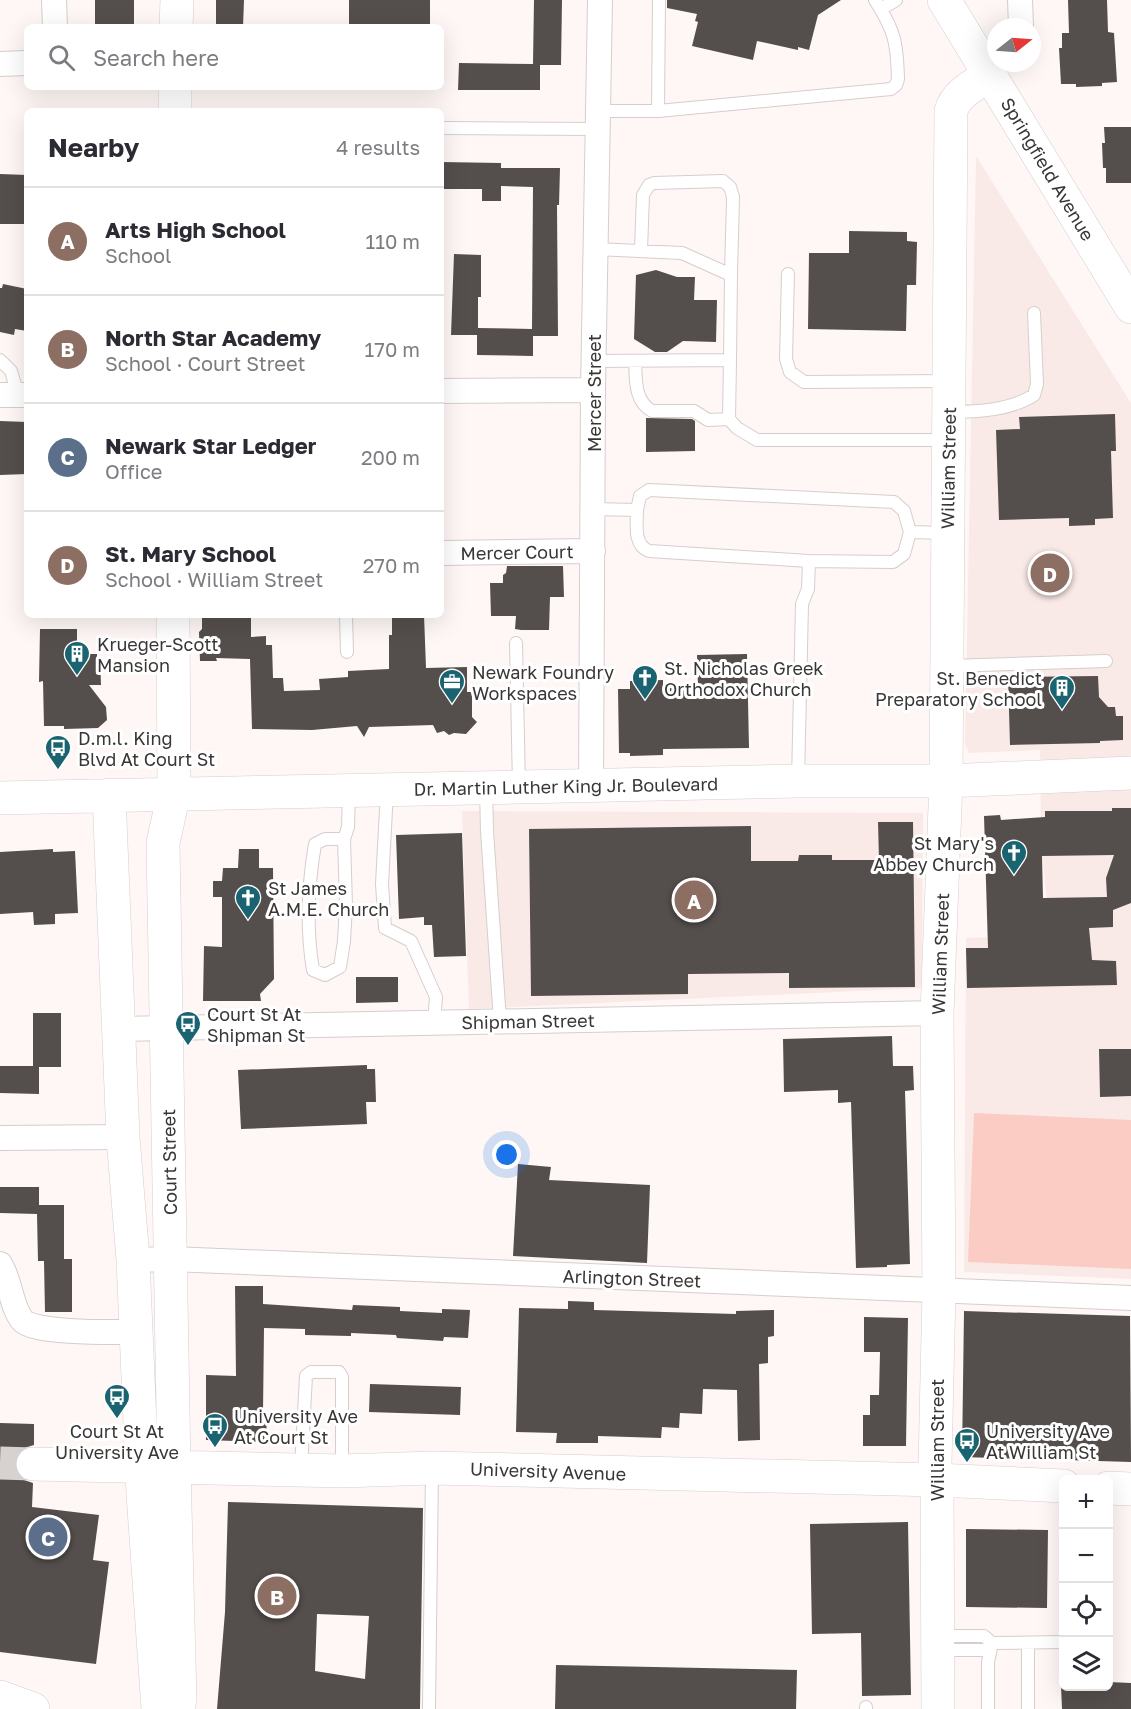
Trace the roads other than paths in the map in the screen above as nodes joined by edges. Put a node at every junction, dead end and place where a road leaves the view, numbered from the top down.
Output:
1 (54, 0) edge
2 (177, 0) edge
3 (600, 0) edge
4 (659, 0) edge
5 (896, 0) edge
6 (944, 0) edge
7 (1020, 0) edge
8 (878, 4) edge
9 (1021, 18) edge
10 (55, 24) edge
11 (176, 24) edge
12 (24, 63) edge
13 (0, 64) edge
14 (991, 74) junction
15 (175, 90) edge
16 (175, 108) edge
17 (658, 111) junction
18 (598, 120) junction
19 (444, 128) edge
20 (596, 249) junction
21 (641, 250) junction
22 (788, 274) dead end
23 (731, 275) junction
24 (1131, 307) edge
25 (1035, 313) dead end
26 (0, 360) edge
27 (730, 360) junction
28 (594, 361) junction
29 (635, 361) junction
30 (593, 390) junction
31 (444, 391) edge
32 (15, 395) edge
33 (949, 411) junction
34 (729, 419) junction
35 (593, 509) junction
36 (637, 510) junction
37 (910, 532) junction
38 (946, 533) junction
39 (593, 551) junction
40 (444, 553) edge
41 (809, 561) junction
42 (173, 618) edge
43 (346, 618) edge
44 (516, 643) dead end
45 (347, 652) dead end
46 (1106, 661) dead end
47 (945, 667) junction
48 (1131, 773) edge
49 (798, 781) junction
50 (946, 781) junction
51 (591, 786) junction
52 (519, 787) junction
53 (486, 788) junction
54 (387, 790) junction
55 (349, 791) junction
56 (174, 793) junction
57 (109, 795) junction
58 (0, 798) edge
59 (344, 839) junction
60 (938, 1012) junction
61 (500, 1021) junction
62 (434, 1023) junction
63 (118, 1029) junction
64 (166, 1030) junction
65 (123, 1137) junction
66 (0, 1138) edge
67 (171, 1259) junction
68 (133, 1260) junction
69 (0, 1264) edge
70 (939, 1291) junction
71 (1131, 1298) edge
72 (136, 1332) junction
73 (33, 1464) tunnel mouth
74 (141, 1467) junction
75 (174, 1468) junction
76 (432, 1468) junction
77 (301, 1470) junction
78 (342, 1471) junction
79 (937, 1480) junction
80 (1059, 1486) edge
81 (1113, 1488) edge
82 (1131, 1489) edge
83 (1059, 1642) edge
84 (937, 1643) junction
85 (992, 1643) junction
86 (1028, 1643) junction
87 (158, 1709) edge
88 (178, 1709) edge
89 (429, 1709) edge
90 (938, 1709) edge
91 (988, 1709) edge
92 (1028, 1709) edge

1 - 10 street
2 - 11 street
3 - 18 street, Mercer Street
4 - 17 lane
5 - 8 lane
6 - 14 street, Springfield Avenue
7 - 9 street
8 - 17 lane
12 - 13 street
14 - 24 street, Springfield Avenue
14 - 33 street, William Street
15 - 16 street
17 - 18 lane
18 - 19 lane
18 - 20 street, Mercer Street
20 - 21 lane
20 - 28 street, Mercer Street
21 - 23 lane
21 - 23 lane
22 - 33 lane
23 - 27 lane
25 - 33 lane
26 - 32 lane
27 - 29 lane
27 - 34 lane
28 - 29 lane
28 - 30 street, Mercer Street
29 - 34 lane
30 - 31 street
30 - 35 street, Mercer Street
33 - 34 lane
33 - 38 street, William Street
35 - 36 lane
35 - 39 street, Mercer Street
36 - 37 lane
36 - 41 lane
37 - 38 lane
37 - 41 lane
38 - 47 street, William Street
39 - 40 street, Mercer Court
39 - 51 street, Mercer Street
41 - 49 lane
42 - 56 street, Court Street
43 - 45 lane
44 - 52 lane
46 - 47 lane
47 - 50 street, William Street
48 - 50 street, Dr. Martin Luther King Jr. Boulevard
49 - 50 street, Dr. Martin Luther King Jr. Boulevard
49 - 51 street, Dr. Martin Luther King Jr. Boulevard
50 - 60 street, William Street
51 - 52 street, Dr. Martin Luther King Jr. Boulevard
52 - 53 street, Dr. Martin Luther King Jr. Boulevard
53 - 54 street, Dr. Martin Luther King Jr. Boulevard
53 - 61 lane
54 - 55 street, Dr. Martin Luther King Jr. Boulevard
54 - 62 lane
55 - 56 street, Dr. Martin Luther King Jr. Boulevard
55 - 59 lane
56 - 57 street, Dr. Martin Luther King Jr. Boulevard
56 - 64 street, Court Street
57 - 58 street, Dr. Martin Luther King Jr. Boulevard
57 - 63 street
59 - 59 lane
60 - 61 street, Shipman Street
60 - 70 street, William Street
61 - 62 street, Shipman Street
62 - 64 street, Shipman Street
63 - 64 street, Shipman Street
63 - 65 street
64 - 67 street, Court Street
65 - 66 street
65 - 68 street
67 - 68 street, Arlington Street
67 - 70 street, Arlington Street
67 - 75 street, Court Street
68 - 72 street
69 - 72 street
70 - 71 street, Arlington Street
70 - 79 street, William Street
72 - 74 street
73 - 74 street, University Avenue
74 - 75 street, University Avenue
74 - 87 street
75 - 77 street, University Avenue
75 - 88 street, Court Street
76 - 78 street, University Avenue
76 - 79 street, University Avenue
76 - 89 lane
77 - 78 street, University Avenue
77 - 78 lane
79 - 80 street, University Avenue
79 - 84 street, William Street
81 - 82 street
83 - 86 lane
84 - 85 lane
84 - 90 street, William Street
85 - 86 lane
85 - 91 lane
86 - 92 lane

